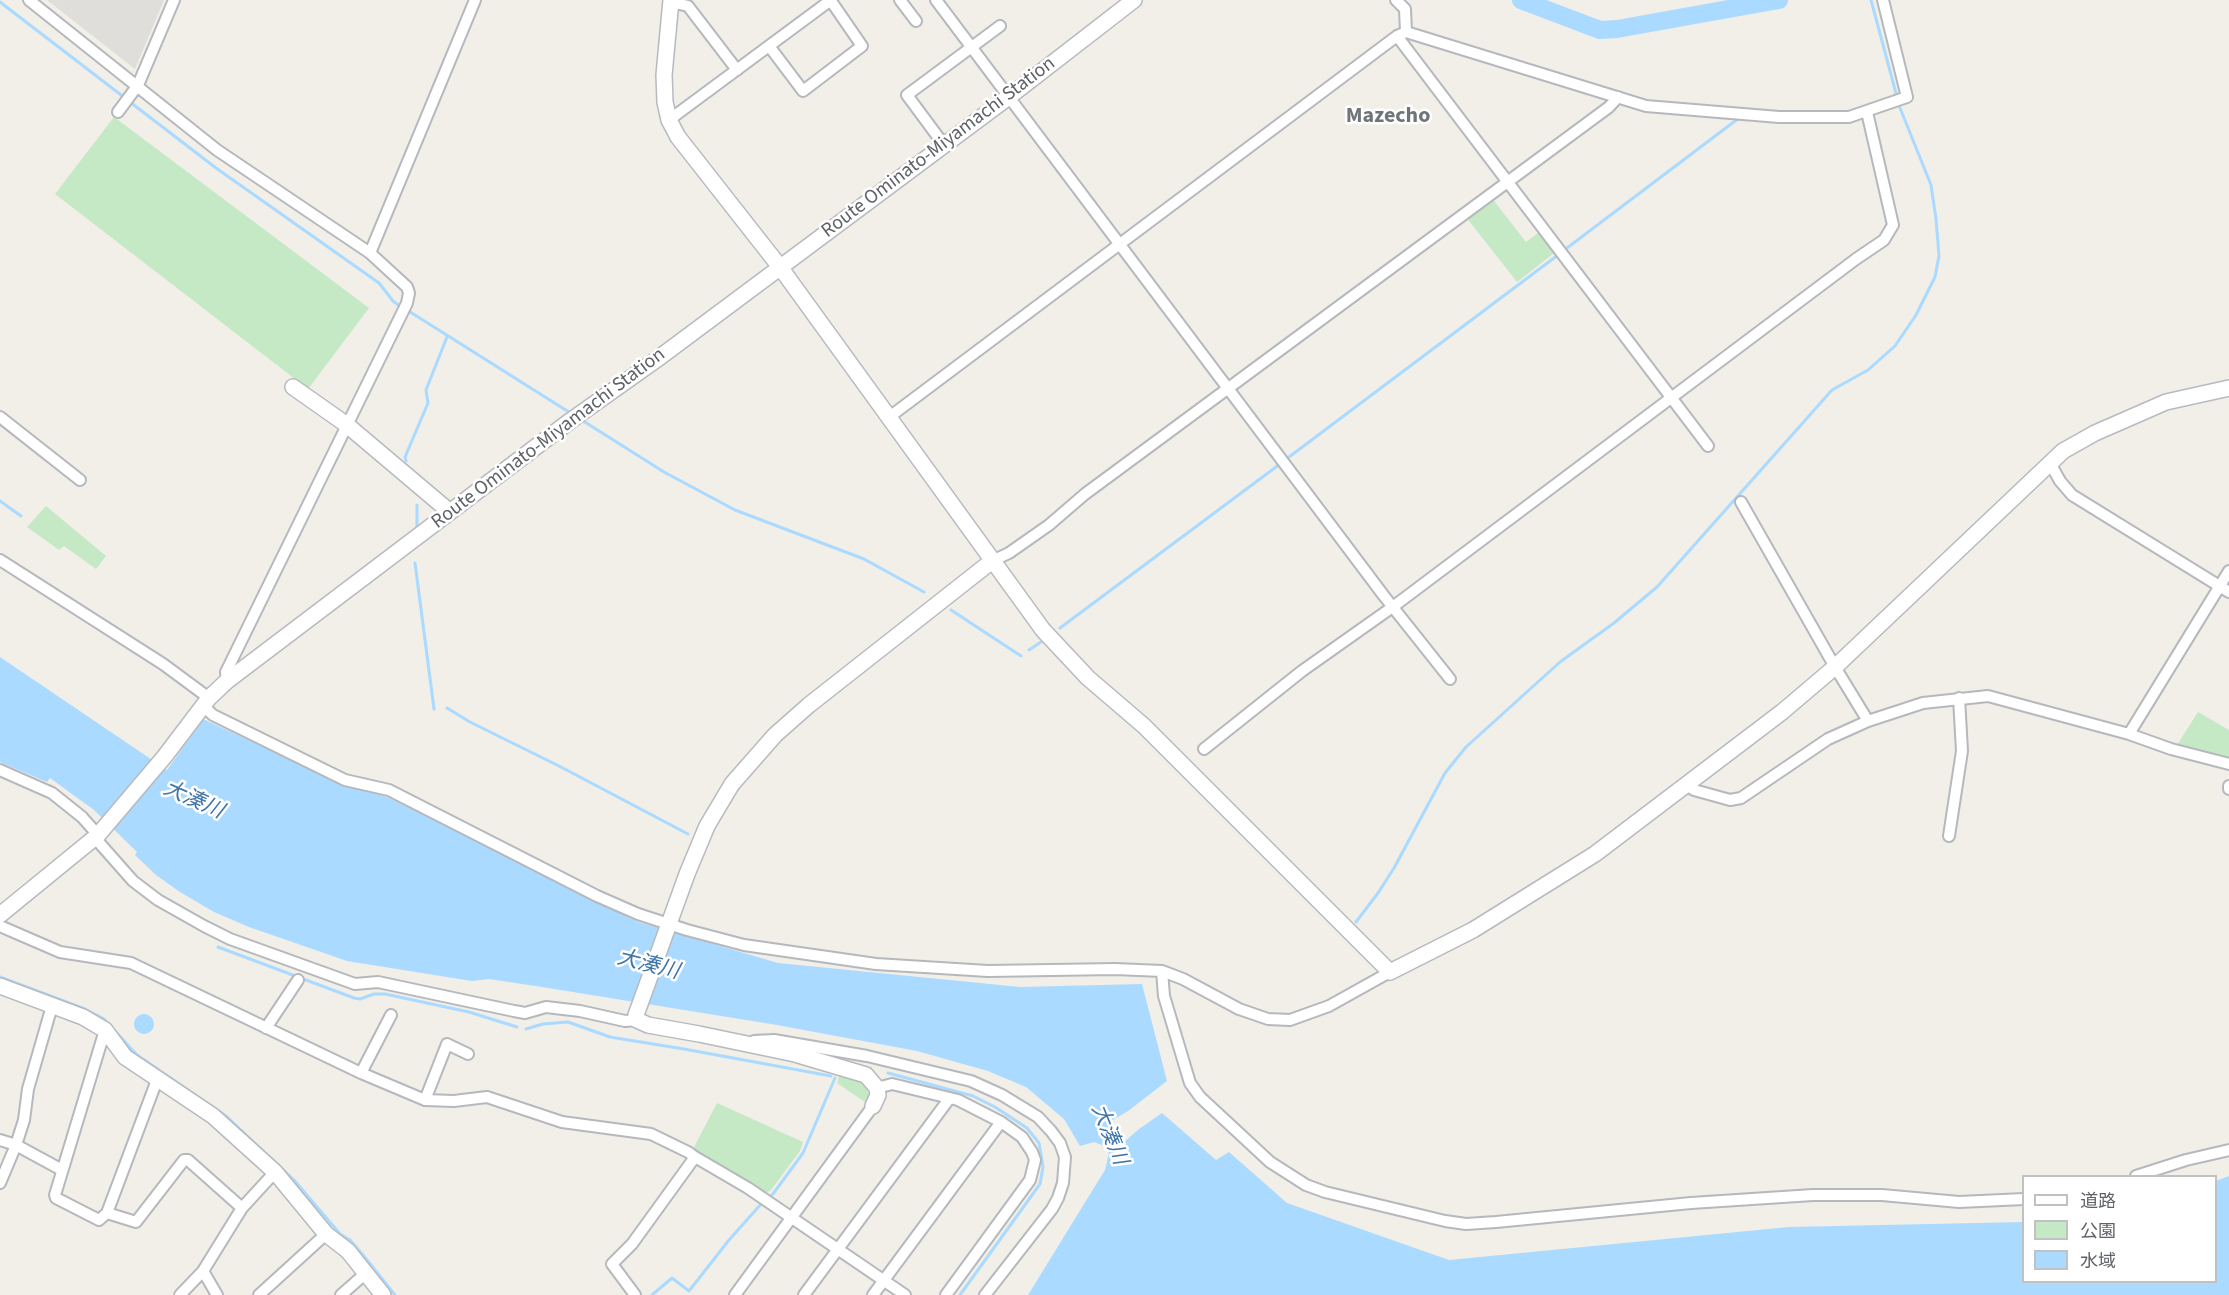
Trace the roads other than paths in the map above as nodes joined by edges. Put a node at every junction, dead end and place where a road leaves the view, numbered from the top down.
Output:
1 (30, 0) edge
2 (174, 0) edge
3 (475, 0) edge
4 (831, 0) edge
5 (900, 0) edge
6 (936, 0) edge
7 (1134, 0) edge
8 (1396, 0) edge
9 (1882, 0) edge
10 (671, 1) edge
11 (916, 21) dead end
12 (1000, 26) dead end
13 (1402, 34) junction
14 (769, 46) junction
15 (973, 48) junction
16 (737, 70) junction
17 (138, 85) junction
18 (1010, 96) junction
19 (1618, 97) junction
20 (118, 112) dead end
21 (1867, 112) junction
22 (669, 120) junction
23 (944, 145) junction
24 (1507, 181) junction
25 (1119, 243) junction
26 (370, 253) junction
27 (780, 267) junction
28 (293, 387) dead end
29 (1229, 388) junction
30 (2229, 388) edge
31 (1671, 399) junction
32 (0, 417) edge
33 (888, 418) junction
34 (347, 425) junction
35 (1708, 446) dead end
36 (2050, 463) junction
37 (80, 480) dead end
38 (1741, 502) dead end
39 (450, 512) junction
40 (0, 560) edge
41 (992, 561) junction
42 (2229, 571) edge
43 (2224, 589) edge
44 (1394, 606) junction
45 (1835, 667) junction
46 (1450, 679) dead end
47 (227, 681) junction
48 (1959, 698) junction
49 (206, 702) junction
50 (1868, 721) junction
51 (2129, 734) junction
52 (1203, 749) dead end
53 (2229, 764) edge
54 (0, 770) edge
55 (1687, 785) junction
56 (97, 836) junction
57 (1949, 836) dead end
58 (0, 915) edge
59 (669, 924) junction
60 (0, 926) edge
61 (1162, 971) junction
62 (1390, 972) junction
63 (298, 980) dead end
64 (0, 986) edge
65 (52, 1006) junction
66 (637, 1014) junction
67 (391, 1015) dead end
68 (266, 1028) junction
69 (105, 1030) junction
70 (735, 1041) junction
71 (468, 1054) dead end
72 (361, 1073) junction
73 (157, 1080) junction
74 (877, 1088) junction
75 (949, 1099) junction
76 (425, 1100) junction
77 (873, 1106) joint
78 (1001, 1122) junction
79 (0, 1140) edge
80 (16, 1145) junction
81 (2229, 1150) edge
82 (695, 1156) junction
83 (62, 1170) junction
84 (275, 1172) junction
85 (2139, 1175) edge
86 (0, 1183) edge
87 (2022, 1199) edge
88 (242, 1208) junction
89 (107, 1214) junction
90 (791, 1219) junction
91 (326, 1234) junction
92 (837, 1250) junction
93 (203, 1271) junction
94 (366, 1273) junction
95 (884, 1281) junction
96 (180, 1295) edge
97 (217, 1295) edge
98 (259, 1295) edge
99 (341, 1295) edge
100 (383, 1295) edge
101 (635, 1295) edge
102 (735, 1295) edge
103 (804, 1295) edge
104 (873, 1295) edge
105 (905, 1295) edge
106 (946, 1295) edge
107 (985, 1295) edge

1 - 17 street
2 - 17 street
3 - 26 street
4 - 14 street
4 - 14 street
5 - 11 street
6 - 15 street
7 - 18 street, Route Ominato-Miyamachi Station
8 - 13 street
9 - 21 street
10 - 16 street
10 - 22 street
12 - 15 street
13 - 19 street
13 - 24 street
13 - 25 street
14 - 16 street
15 - 18 street
15 - 23 street
16 - 22 street
17 - 20 street
17 - 26 street
18 - 23 street, Route Ominato-Miyamachi Station
18 - 25 street
19 - 21 street
19 - 24 street
21 - 31 street
22 - 27 street
23 - 27 street, Route Ominato-Miyamachi Station
24 - 29 street
24 - 31 street
25 - 29 street
25 - 33 street
26 - 34 street
27 - 33 street
27 - 39 street, Route Ominato-Miyamachi Station
28 - 34 street
29 - 41 street
29 - 44 street
30 - 36 street
31 - 35 street
31 - 44 street
32 - 37 street
33 - 41 street
34 - 39 street
34 - 47 street
36 - 43 street
36 - 45 street
38 - 45 street
39 - 47 street, Route Ominato-Miyamachi Station
40 - 49 street
41 - 59 street
41 - 62 street
42 - 43 street
43 - 51 street
44 - 46 street
44 - 52 street
45 - 50 street
45 - 55 street
47 - 49 street, Route Ominato-Miyamachi Station
48 - 50 street
48 - 51 street
48 - 57 street
49 - 56 street, Route Ominato-Miyamachi Station
49 - 59 street
50 - 55 street
51 - 53 street
54 - 56 street
55 - 62 street
56 - 58 street, Route Ominato-Miyamachi Station
56 - 66 street
59 - 61 street
59 - 66 street
60 - 68 street
61 - 62 street
61 - 87 street
63 - 68 street
64 - 65 street
65 - 69 street
65 - 80 street
66 - 70 street
67 - 72 street
68 - 72 street
69 - 73 street
69 - 83 street
70 - 74 street
70 - 107 street
71 - 76 street
72 - 76 street
73 - 84 street
73 - 89 street
74 - 75 street
74 - 77 street
75 - 78 street
75 - 92 street
76 - 82 street
77 - 90 street
78 - 95 street
78 - 106 street
79 - 80 street
80 - 83 street
80 - 86 street
81 - 85 street
82 - 90 street
82 - 101 street
83 - 89 street
84 - 88 street
84 - 91 street
88 - 89 street
88 - 93 street
90 - 92 street
90 - 102 street
91 - 94 street
91 - 98 street
92 - 95 street
92 - 103 street
93 - 96 street
93 - 97 street
94 - 99 street
94 - 100 street
95 - 104 street
95 - 105 street

